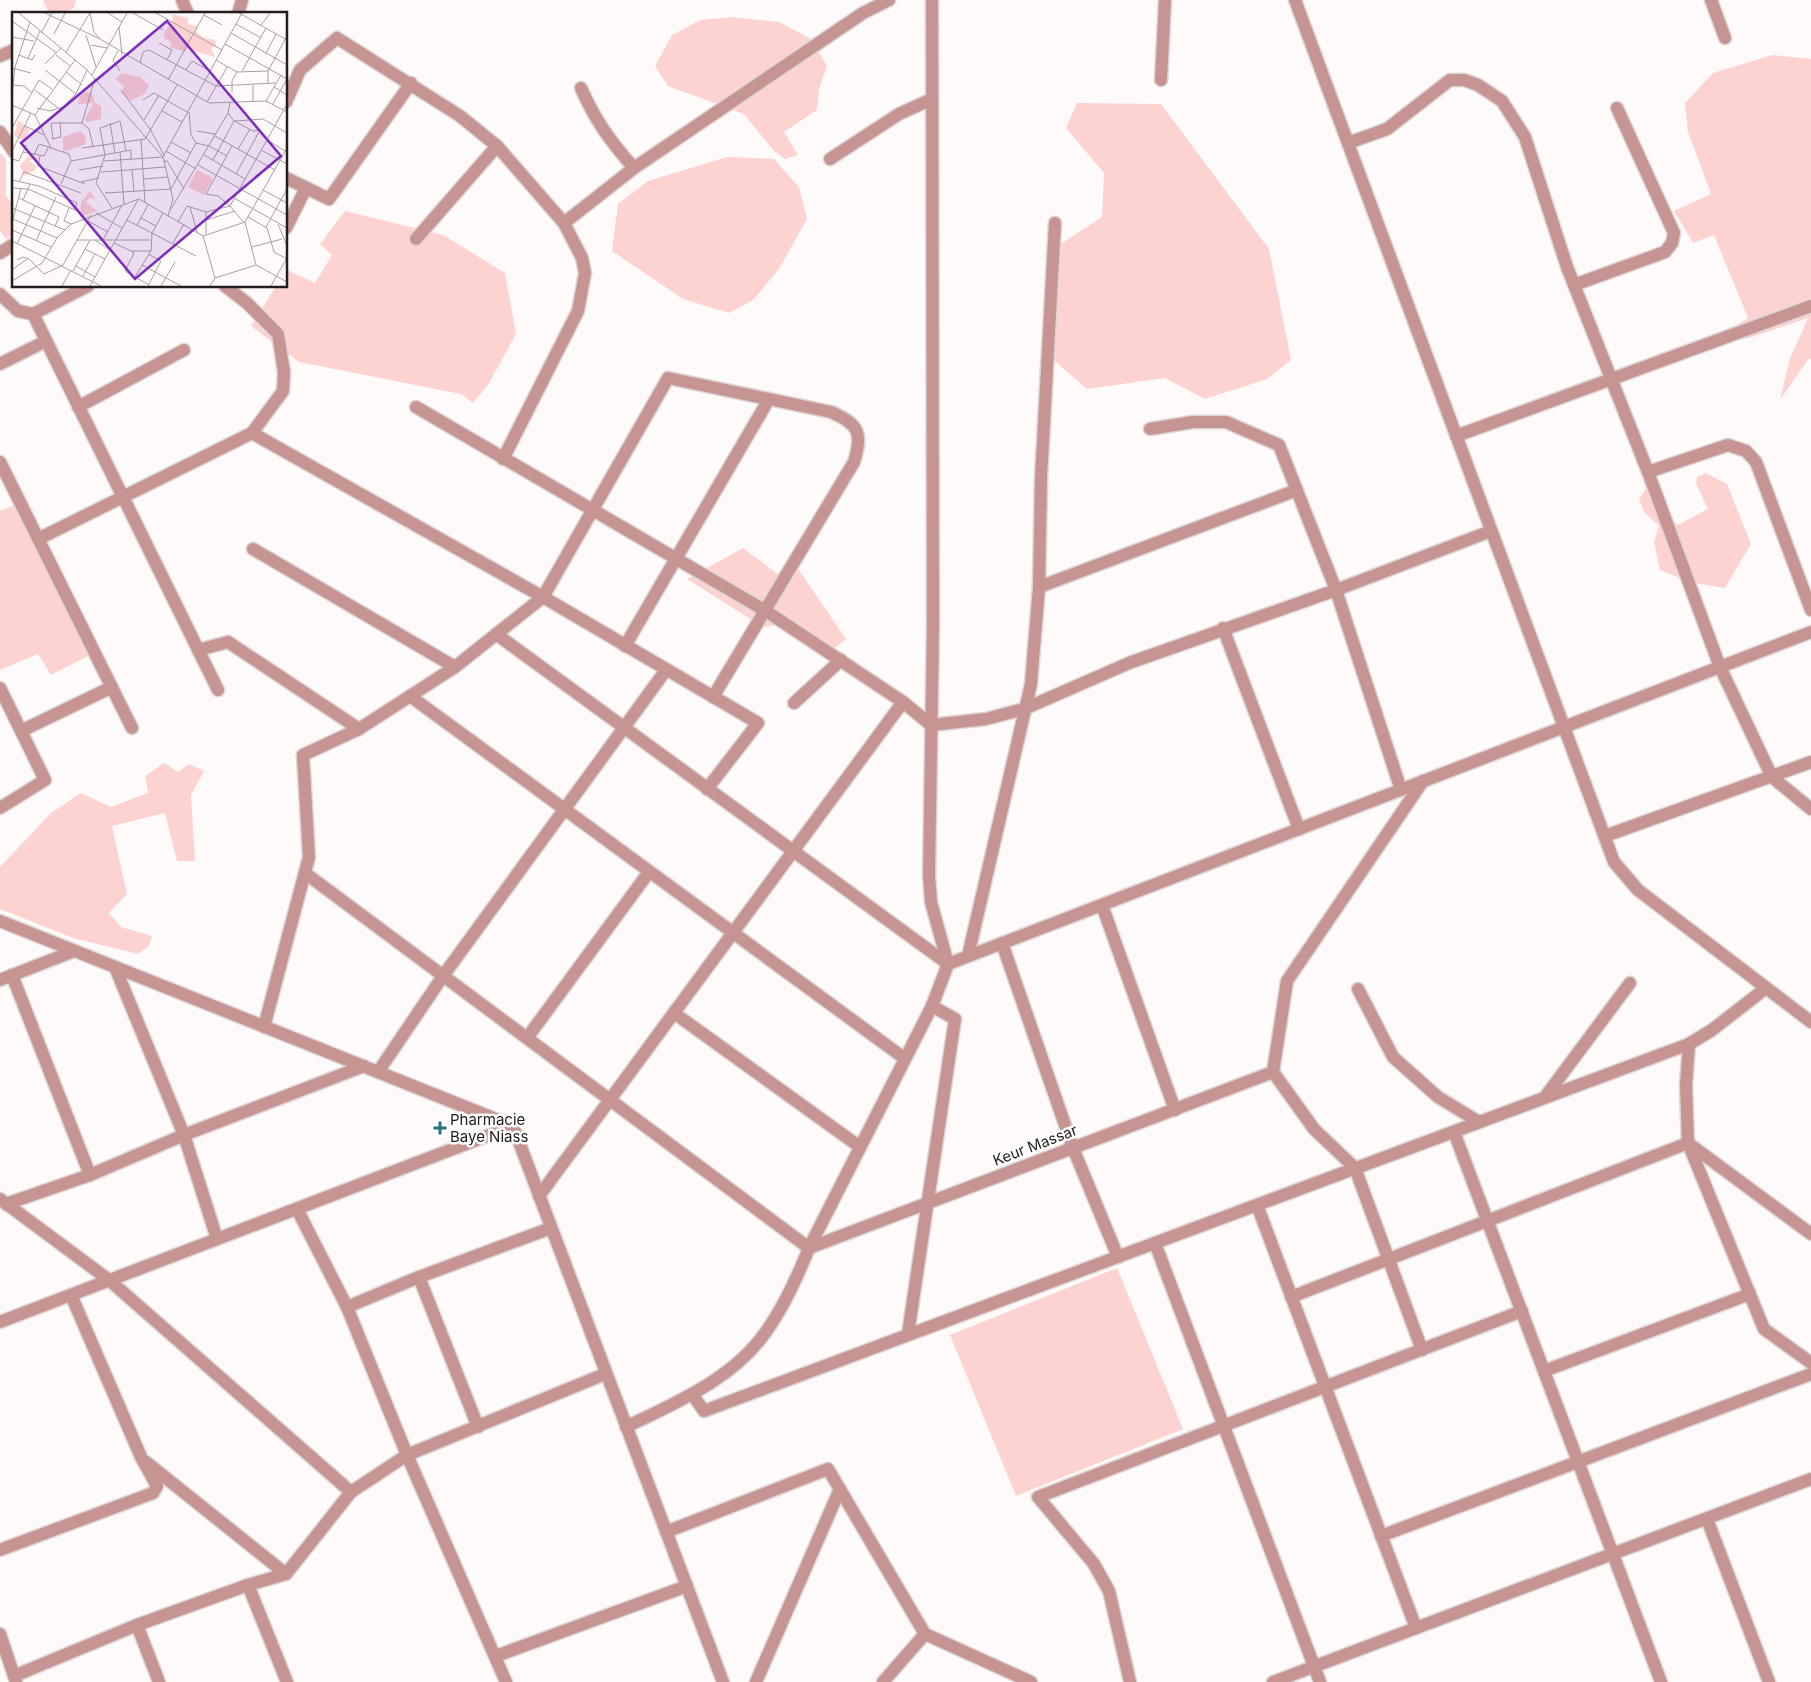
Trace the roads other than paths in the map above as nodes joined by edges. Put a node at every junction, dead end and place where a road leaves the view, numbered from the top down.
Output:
1 (182, 0) edge
2 (890, 0) edge
3 (932, 0) edge
4 (1165, 0) edge
5 (1295, 0) edge
6 (1711, 0) edge
7 (187, 12) edge
8 (1725, 38) dead end
9 (12, 51) edge
10 (0, 56) edge
11 (1161, 80) dead end
12 (411, 83) junction
13 (581, 88) dead end
14 (288, 97) edge
15 (932, 99) junction
16 (1617, 108) dead end
17 (0, 132) edge
18 (1348, 143) junction
19 (497, 146) junction
20 (12, 149) edge
21 (830, 159) dead end
22 (634, 168) junction
23 (288, 179) edge
24 (306, 188) junction
25 (1055, 223) dead end
26 (288, 224) edge
27 (564, 224) junction
28 (416, 239) dead end
29 (12, 245) edge
30 (0, 254) edge
31 (1574, 285) junction
32 (84, 288) edge
33 (228, 288) edge
34 (0, 294) edge
35 (1811, 306) edge
36 (33, 314) junction
37 (46, 341) junction
38 (184, 350) dead end
39 (0, 364) edge
40 (1612, 380) junction
41 (769, 399) junction
42 (78, 407) junction
43 (416, 407) dead end
44 (1150, 429) dead end
45 (252, 433) junction
46 (1456, 436) junction
47 (503, 459) junction
48 (0, 462) edge
49 (1648, 472) junction
50 (1298, 490) junction
51 (123, 497) junction
52 (592, 510) junction
53 (1491, 530) junction
54 (38, 539) junction
55 (253, 549) dead end
56 (676, 559) junction
57 (1039, 587) junction
58 (1336, 590) junction
59 (543, 597) junction
60 (1811, 610) edge
61 (766, 611) junction
62 (1223, 628) junction
63 (1811, 632) edge
64 (496, 634) junction
65 (625, 646) junction
66 (198, 650) junction
67 (841, 660) junction
68 (455, 667) junction
69 (1720, 667) junction
70 (666, 670) junction
71 (112, 687) junction
72 (0, 688) edge
73 (218, 690) dead end
74 (410, 696) junction
75 (713, 697) junction
76 (903, 702) junction
77 (794, 703) dead end
78 (1024, 709) junction
79 (931, 725) junction
80 (1564, 727) junction
81 (132, 728) dead end
82 (623, 728) junction
83 (359, 729) junction
84 (21, 731) junction
85 (1811, 762) edge
86 (1772, 777) junction
87 (1423, 781) junction
88 (707, 789) junction
89 (1402, 790) junction
90 (0, 808) edge
91 (1811, 809) edge
92 (564, 810) junction
93 (1299, 829) junction
94 (1605, 836) junction
95 (793, 851) junction
96 (648, 872) junction
97 (305, 874) junction
98 (1102, 905) junction
99 (0, 921) edge
100 (733, 933) junction
101 (1002, 943) junction
102 (74, 950) junction
103 (968, 956) junction
104 (948, 964) junction
105 (114, 966) junction
106 (12, 975) junction
107 (444, 976) junction
108 (0, 980) edge
109 (1630, 983) dead end
110 (1766, 988) junction
111 (1358, 989) dead end
112 (932, 1006) junction
113 (674, 1013) junction
114 (1811, 1022) edge
115 (264, 1027) junction
116 (527, 1038) junction
117 (1689, 1044) junction
118 (904, 1058) junction
119 (364, 1066) junction
120 (378, 1072) junction
121 (1273, 1072) junction
122 (1546, 1097) junction
123 (610, 1100) junction
124 (1175, 1110) junction
125 (1479, 1122) junction
126 (512, 1126) junction
127 (1454, 1132) junction
128 (184, 1135) junction
129 (1688, 1143) junction
130 (860, 1147) junction
131 (1073, 1148) junction
132 (1355, 1168) junction
133 (90, 1175) junction
134 (539, 1196) junction
135 (3, 1202) edge
136 (928, 1203) junction
137 (1256, 1205) junction
138 (297, 1209) junction
139 (1488, 1221) junction
140 (551, 1228) junction
141 (1811, 1234) edge
142 (217, 1239) junction
143 (1155, 1243) junction
144 (809, 1248) junction
145 (1118, 1257) junction
146 (1389, 1259) junction
147 (419, 1277) junction
148 (108, 1280) junction
149 (1750, 1294) junction
150 (71, 1295) junction
151 (1291, 1297) junction
152 (347, 1308) junction
153 (1522, 1311) junction
154 (0, 1322) edge
155 (908, 1334) junction
156 (1422, 1350) junction
157 (1811, 1363) edge
158 (1544, 1371) junction
159 (605, 1374) junction
160 (1811, 1374) edge
161 (1325, 1387) junction
162 (692, 1394) junction
163 (1224, 1426) junction
164 (478, 1427) junction
165 (626, 1427) junction
166 (407, 1455) junction
167 (141, 1457) junction
168 (1578, 1462) junction
169 (1810, 1483) edge
170 (840, 1489) junction
171 (351, 1492) junction
172 (1707, 1519) junction
173 (666, 1532) junction
174 (1381, 1536) junction
175 (0, 1550) edge
176 (1613, 1554) junction
177 (286, 1574) junction
178 (248, 1585) junction
179 (687, 1586) junction
180 (137, 1625) junction
181 (1416, 1628) junction
182 (0, 1634) edge
183 (925, 1634) junction
184 (496, 1656) junction
185 (1314, 1667) junction
186 (15, 1679) edge
187 (159, 1682) edge
188 (287, 1682) edge
189 (506, 1682) edge
190 (723, 1682) edge
191 (756, 1682) edge
192 (883, 1682) edge
193 (1031, 1682) edge
194 (1130, 1682) edge
195 (1273, 1682) edge
196 (1320, 1682) edge
197 (1661, 1682) edge
198 (1769, 1682) edge

1 - 7 street
2 - 22 street
3 - 15 street
4 - 11 street
5 - 18 street
6 - 8 street
9 - 10 street
12 - 14 street
12 - 19 street
12 - 24 street
13 - 22 street
15 - 21 street
15 - 79 street
16 - 31 street
17 - 20 street
18 - 31 street
18 - 46 street
19 - 27 street
19 - 28 street
22 - 27 street
23 - 24 street
24 - 26 street
25 - 57 street
27 - 47 street
29 - 30 street
31 - 40 street
32 - 36 street
33 - 45 street
34 - 36 street
35 - 40 street
36 - 37 street
37 - 39 street
37 - 42 street
38 - 42 street
40 - 46 street
40 - 49 street
41 - 52 street
41 - 56 street
41 - 61 street
42 - 51 street
43 - 47 street
44 - 50 street
45 - 51 street
45 - 59 street
46 - 53 street
47 - 52 street
48 - 54 street
49 - 60 street
49 - 69 street
50 - 57 street
50 - 58 street
51 - 54 street
51 - 66 street
52 - 56 street
52 - 59 street
53 - 58 street
53 - 80 street
54 - 71 street
55 - 68 street
56 - 61 street
56 - 65 street
57 - 78 street
58 - 62 street
58 - 89 street
59 - 64 street
59 - 65 street
61 - 67 street
61 - 75 street
62 - 78 street
62 - 93 street
63 - 69 street
64 - 68 street
64 - 82 street
65 - 70 street
66 - 73 street
66 - 83 street
67 - 76 street
67 - 77 street
68 - 74 street
69 - 80 street
69 - 86 street
70 - 75 street
70 - 82 street
71 - 81 street
71 - 84 street
72 - 84 street
74 - 83 street
74 - 92 street
75 - 88 street
76 - 79 street
76 - 95 street
78 - 79 street
78 - 103 street
79 - 104 street
80 - 87 street
80 - 94 street
82 - 88 street
82 - 92 street
83 - 97 street
84 - 90 street
85 - 86 street
86 - 91 street
86 - 94 street
87 - 89 street
87 - 121 street
88 - 95 street
89 - 93 street
92 - 96 street
92 - 107 street
93 - 98 street
94 - 110 street
95 - 100 street
95 - 104 street
96 - 100 street
96 - 116 street
97 - 107 street
97 - 115 street
98 - 101 street
98 - 124 street
99 - 102 street
100 - 113 street
100 - 118 street
101 - 103 street
101 - 131 street
102 - 105 street
102 - 106 street
103 - 104 street
104 - 112 street
105 - 115 street
105 - 128 street
106 - 108 street
106 - 133 street
107 - 116 street
107 - 120 street
109 - 122 street
110 - 114 street
110 - 117 street
111 - 125 street
112 - 118 street
112 - 136 street
113 - 123 street
113 - 130 street
115 - 119 street
116 - 123 street
117 - 122 street
117 - 129 street
118 - 130 street
119 - 120 street
119 - 128 street
120 - 126 street
121 - 124 street, Keur Massar
121 - 132 street
122 - 125 street
123 - 134 street
123 - 144 street
124 - 131 street, Keur Massar
125 - 127 street
126 - 134 street
126 - 138 street
127 - 132 street
127 - 139 street
128 - 133 street
128 - 142 street
129 - 139 street
129 - 141 street
129 - 149 street
130 - 144 street
131 - 136 street, Keur Massar
131 - 145 street
132 - 137 street
132 - 146 street
133 - 135 street
134 - 140 street
135 - 148 street
136 - 144 street, Keur Massar
136 - 155 street
137 - 143 street
137 - 151 street
138 - 142 street
138 - 152 street
139 - 146 street
139 - 153 street
140 - 147 street
140 - 159 street
142 - 148 street
143 - 145 street
143 - 163 street
144 - 162 street
145 - 155 street
146 - 151 street
146 - 156 street
147 - 152 street
147 - 164 street
148 - 150 street
148 - 171 street
149 - 157 street
149 - 158 street
150 - 154 street
150 - 167 street
151 - 161 street
152 - 166 street
153 - 156 street
153 - 158 street
155 - 162 street
156 - 161 street
158 - 168 street
159 - 164 street
159 - 165 street
160 - 168 street
161 - 163 street
161 - 174 street
162 - 165 street
163 - 185 street
163 - 194 street
164 - 166 street
165 - 173 street
166 - 171 street
166 - 184 street
167 - 175 street
167 - 177 street
168 - 174 street
168 - 176 street
169 - 172 street
170 - 173 street
170 - 183 street
170 - 191 street
171 - 177 street
172 - 176 street
172 - 198 street
173 - 179 street
174 - 181 street
176 - 181 street
176 - 197 street
177 - 178 street
178 - 180 street
178 - 188 street
179 - 184 street
179 - 190 street
180 - 186 street
180 - 187 street
181 - 185 street
182 - 186 street
183 - 192 street
183 - 193 street
184 - 189 street
185 - 195 street
185 - 196 street

